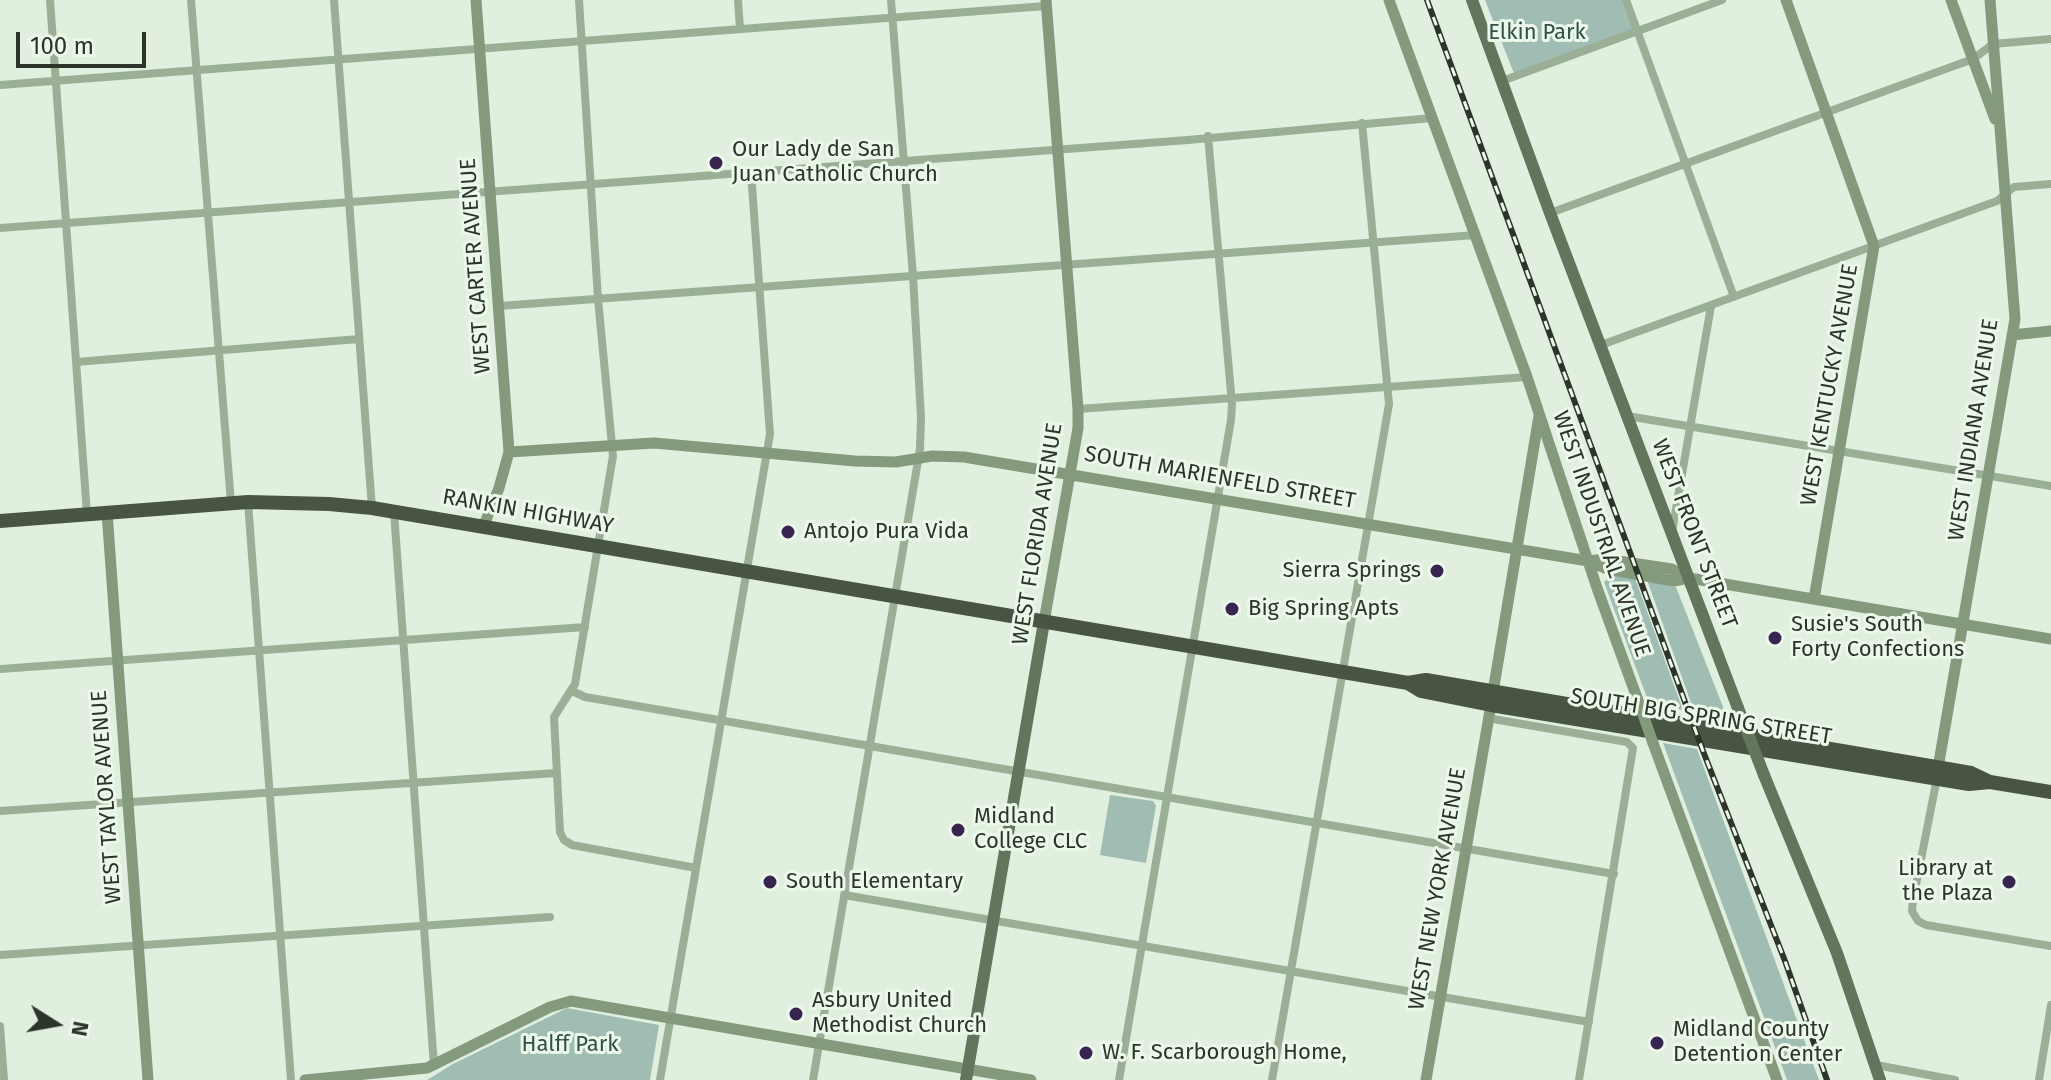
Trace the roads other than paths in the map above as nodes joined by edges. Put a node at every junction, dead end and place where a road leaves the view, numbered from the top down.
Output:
1 (50, 0) edge
2 (191, 0) edge
3 (334, 0) edge
4 (476, 0) edge
5 (579, 0) edge
6 (738, 0) edge
7 (891, 0) edge
8 (1389, 0) edge
9 (1472, 0) edge
10 (1626, 0) edge
11 (1722, 0) edge
12 (1786, 0) edge
13 (1951, 0) edge
14 (1990, 0) edge
15 (1046, 3) edge
16 (892, 17) junction
17 (740, 29) junction
18 (1637, 31) junction
19 (2051, 39) edge
20 (581, 40) junction
21 (1993, 44) junction
22 (480, 48) junction
23 (339, 59) junction
24 (1973, 59) junction
25 (196, 70) junction
26 (56, 81) junction
27 (1502, 81) junction
28 (0, 85) edge
29 (1827, 112) junction
30 (1432, 118) junction
31 (1362, 123) junction
32 (2000, 134) junction
33 (1208, 136) junction
34 (1057, 149) junction
35 (904, 160) junction
36 (1686, 164) junction
37 (751, 172) junction
38 (591, 183) junction
39 (2051, 184) edge
40 (491, 192) junction
41 (2005, 193) junction
42 (349, 202) junction
43 (208, 213) junction
44 (1550, 213) junction
45 (67, 223) junction
46 (0, 228) edge
47 (1476, 235) junction
48 (1375, 242) junction
49 (1874, 246) junction
50 (1219, 254) junction
51 (1066, 265) junction
52 (913, 276) junction
53 (759, 287) junction
54 (1734, 297) junction
55 (598, 299) junction
56 (499, 306) junction
57 (1711, 306) junction
58 (2051, 331) edge
59 (2012, 335) junction
60 (359, 339) junction
61 (1601, 345) junction
62 (218, 351) junction
63 (76, 362) junction
64 (1527, 377) junction
65 (1388, 387) junction
66 (1232, 398) junction
67 (1078, 409) junction
68 (1539, 413) junction
69 (1627, 416) junction
70 (1690, 426) junction
71 (612, 445) junction
72 (1839, 451) junction
73 (509, 452) junction
74 (767, 454) junction
75 (918, 458) junction
76 (1070, 473) junction
77 (1988, 476) junction
78 (2051, 486) edge
79 (1218, 498) junction
80 (248, 502) junction
81 (231, 503) junction
82 (372, 508) junction
83 (107, 512) junction
84 (394, 512) junction
85 (87, 514) junction
86 (0, 521) edge
87 (1367, 524) junction
88 (484, 525) junction
89 (1672, 533) junction
90 (598, 546) junction
91 (1516, 549) junction
92 (1588, 561) junction
93 (747, 571) junction
94 (1689, 578) junction
95 (895, 596) junction
96 (1814, 599) junction
97 (1044, 622) junction
98 (1962, 624) junction
99 (585, 627) junction
100 (2051, 639) edge
101 (404, 641) junction
102 (1193, 647) junction
103 (260, 651) junction
104 (117, 660) junction
105 (0, 669) edge
106 (1342, 672) junction
107 (572, 691) junction
108 (1490, 705) junction
109 (722, 720) junction
110 (870, 746) junction
111 (1018, 771) junction
112 (556, 773) junction
113 (1938, 773) junction
114 (412, 783) junction
115 (270, 792) junction
116 (2051, 792) edge
117 (1168, 797) junction
118 (128, 803) junction
119 (0, 811) edge
120 (1316, 822) junction
121 (1465, 848) junction
122 (696, 868) junction
123 (1614, 874) junction
124 (844, 895) junction
125 (550, 917) dead end
126 (993, 920) junction
127 (423, 925) junction
128 (281, 936) junction
129 (138, 945) junction
130 (1142, 946) junction
131 (2051, 946) edge
132 (0, 955) edge
133 (1291, 972) junction
134 (1440, 997) junction
135 (2051, 1005) edge
136 (671, 1018) junction
137 (1589, 1022) junction
138 (0, 1026) edge
139 (819, 1044) junction
140 (1876, 1065) junction
141 (434, 1066) junction
142 (966, 1075) edge
143 (4, 1080) edge
144 (148, 1080) edge
145 (291, 1080) edge
146 (305, 1080) edge
147 (660, 1080) edge
148 (813, 1080) edge
149 (1031, 1080) edge
150 (1119, 1080) edge
151 (1272, 1080) edge
152 (1426, 1080) edge
153 (1579, 1080) edge
154 (1777, 1080) edge
155 (1880, 1080) edge
156 (1955, 1080) edge
157 (2039, 1080) edge

1 - 26 street
2 - 25 street
3 - 23 street
4 - 22 street, WEST CARTER AVENUE
5 - 20 street
6 - 17 street
7 - 16 street
8 - 30 street, WEST INDUSTRIAL AVENUE
9 - 27 main road, WEST FRONT STREET
10 - 18 street
11 - 18 street
12 - 29 street, WEST KENTUCKY AVENUE
13 - 24 street
14 - 21 street, WEST INDIANA AVENUE
15 - 16 street
15 - 34 street, WEST FLORIDA AVENUE
16 - 17 street
16 - 35 street
17 - 20 street
18 - 27 street
18 - 36 street
19 - 21 street
20 - 22 street
20 - 38 street
21 - 24 street
21 - 32 street, WEST INDIANA AVENUE
22 - 23 street
22 - 40 street, WEST CARTER AVENUE
23 - 25 street
23 - 42 street
24 - 29 street
24 - 32 street
25 - 26 street
25 - 43 street
26 - 28 street
26 - 45 street
27 - 44 main road, WEST FRONT STREET
29 - 36 street
29 - 49 street, WEST KENTUCKY AVENUE
30 - 31 street
30 - 47 street, WEST INDUSTRIAL AVENUE
31 - 33 street
31 - 48 street
32 - 41 street, WEST INDIANA AVENUE
33 - 34 street
33 - 50 street
34 - 35 street
34 - 51 street, WEST FLORIDA AVENUE
35 - 37 street
35 - 52 street
36 - 44 street
36 - 54 street
37 - 38 street
37 - 53 street
38 - 40 street
38 - 55 street
39 - 41 street
40 - 42 street
40 - 56 street, WEST CARTER AVENUE
41 - 49 street
41 - 59 street, WEST INDIANA AVENUE
42 - 43 street
42 - 60 street
43 - 45 street
43 - 62 street
44 - 61 main road, WEST FRONT STREET
45 - 46 street
45 - 63 street
47 - 48 street
47 - 64 street, WEST INDUSTRIAL AVENUE
48 - 50 street
48 - 65 street
49 - 54 street
49 - 72 street, WEST KENTUCKY AVENUE
50 - 51 street
50 - 66 street
51 - 52 street
51 - 67 street, WEST FLORIDA AVENUE
52 - 53 street
52 - 75 street
53 - 55 street
53 - 74 street
54 - 57 street
55 - 56 street
55 - 71 street
56 - 73 street, WEST CARTER AVENUE
57 - 61 street
57 - 70 street
58 - 59 street
59 - 77 street, WEST INDIANA AVENUE
60 - 62 street
60 - 82 street
61 - 69 main road, WEST FRONT STREET
62 - 63 street
62 - 81 street
63 - 85 street
64 - 65 street
64 - 68 street, WEST INDUSTRIAL AVENUE
65 - 66 street
65 - 87 street
66 - 67 street
66 - 79 street
67 - 76 street, WEST FLORIDA AVENUE
68 - 91 street, WEST NEW YORK AVENUE
68 - 92 street, WEST INDUSTRIAL AVENUE
69 - 70 street
69 - 89 main road, WEST FRONT STREET
70 - 72 street
70 - 89 street
71 - 73 street, SOUTH MARIENFELD STREET
71 - 74 street, SOUTH MARIENFELD STREET
71 - 90 street
72 - 77 street
72 - 96 street, WEST KENTUCKY AVENUE
73 - 88 street, WEST CARTER AVENUE
74 - 75 street, SOUTH MARIENFELD STREET
74 - 93 street
75 - 76 street, SOUTH MARIENFELD STREET
75 - 95 street
76 - 79 street, SOUTH MARIENFELD STREET
76 - 97 street, WEST FLORIDA AVENUE
77 - 78 street
77 - 98 street, WEST INDIANA AVENUE
79 - 87 street, SOUTH MARIENFELD STREET
79 - 102 street
80 - 81 highway, RANKIN HIGHWAY
80 - 82 highway, RANKIN HIGHWAY
80 - 103 street
81 - 83 highway, RANKIN HIGHWAY
82 - 84 highway, RANKIN HIGHWAY
83 - 85 highway, RANKIN HIGHWAY
83 - 104 street, WEST TAYLOR AVENUE
84 - 88 highway, RANKIN HIGHWAY
84 - 101 street
85 - 86 highway, RANKIN HIGHWAY
87 - 91 street, SOUTH MARIENFELD STREET
87 - 106 street
88 - 90 highway, RANKIN HIGHWAY
89 - 94 main road, WEST FRONT STREET
90 - 93 highway, RANKIN HIGHWAY
90 - 99 street
91 - 92 street, SOUTH MARIENFELD STREET
91 - 108 street, WEST NEW YORK AVENUE
92 - 94 street, SOUTH MARIENFELD STREET
92 - 154 street, WEST INDUSTRIAL AVENUE, bridge
93 - 95 highway, RANKIN HIGHWAY
93 - 109 street
94 - 96 street, SOUTH MARIENFELD STREET
94 - 140 main road, WEST FRONT STREET, bridge
95 - 97 highway, RANKIN HIGHWAY
95 - 110 street
96 - 98 street, SOUTH MARIENFELD STREET
97 - 102 highway, SOUTH BIG SPRING STREET
97 - 111 main road, WEST FLORIDA AVENUE
98 - 100 street, SOUTH MARIENFELD STREET
98 - 113 street, WEST INDIANA AVENUE
99 - 101 street
99 - 107 street
101 - 103 street
101 - 114 street
102 - 106 highway, SOUTH BIG SPRING STREET
102 - 117 street
103 - 104 street
103 - 115 street
104 - 105 street
104 - 118 street, WEST TAYLOR AVENUE
106 - 108 highway, SOUTH BIG SPRING STREET
106 - 120 street
107 - 109 street
107 - 112 street
108 - 113 highway, SOUTH BIG SPRING STREET
108 - 121 street, WEST NEW YORK AVENUE
108 - 123 street, SOUTH BIG SPRING STREET
109 - 110 street
109 - 122 street
110 - 111 street
110 - 124 street
111 - 117 street
111 - 126 main road, WEST FLORIDA AVENUE
112 - 114 street
112 - 122 street
113 - 116 highway, SOUTH BIG SPRING STREET
113 - 131 street
114 - 115 street
114 - 127 street
115 - 118 street
115 - 128 street
117 - 120 street
117 - 130 street
118 - 119 street
118 - 129 street, WEST TAYLOR AVENUE
120 - 121 street
120 - 133 street
121 - 123 street
121 - 134 street, WEST NEW YORK AVENUE
122 - 136 street
123 - 137 street
124 - 126 street
124 - 139 street
125 - 127 street
126 - 130 street
126 - 142 main road, WEST FLORIDA AVENUE
127 - 128 street
127 - 141 street
128 - 129 street
128 - 145 street
129 - 132 street
129 - 144 street, WEST TAYLOR AVENUE
130 - 133 street
130 - 150 street
133 - 134 street
133 - 151 street
134 - 137 street
134 - 152 street, WEST NEW YORK AVENUE
135 - 157 street
136 - 139 street
136 - 141 street
136 - 147 street
137 - 153 street
138 - 143 street
139 - 142 street
139 - 148 street
140 - 155 main road, WEST FRONT STREET
140 - 156 street
141 - 146 street
142 - 149 street

